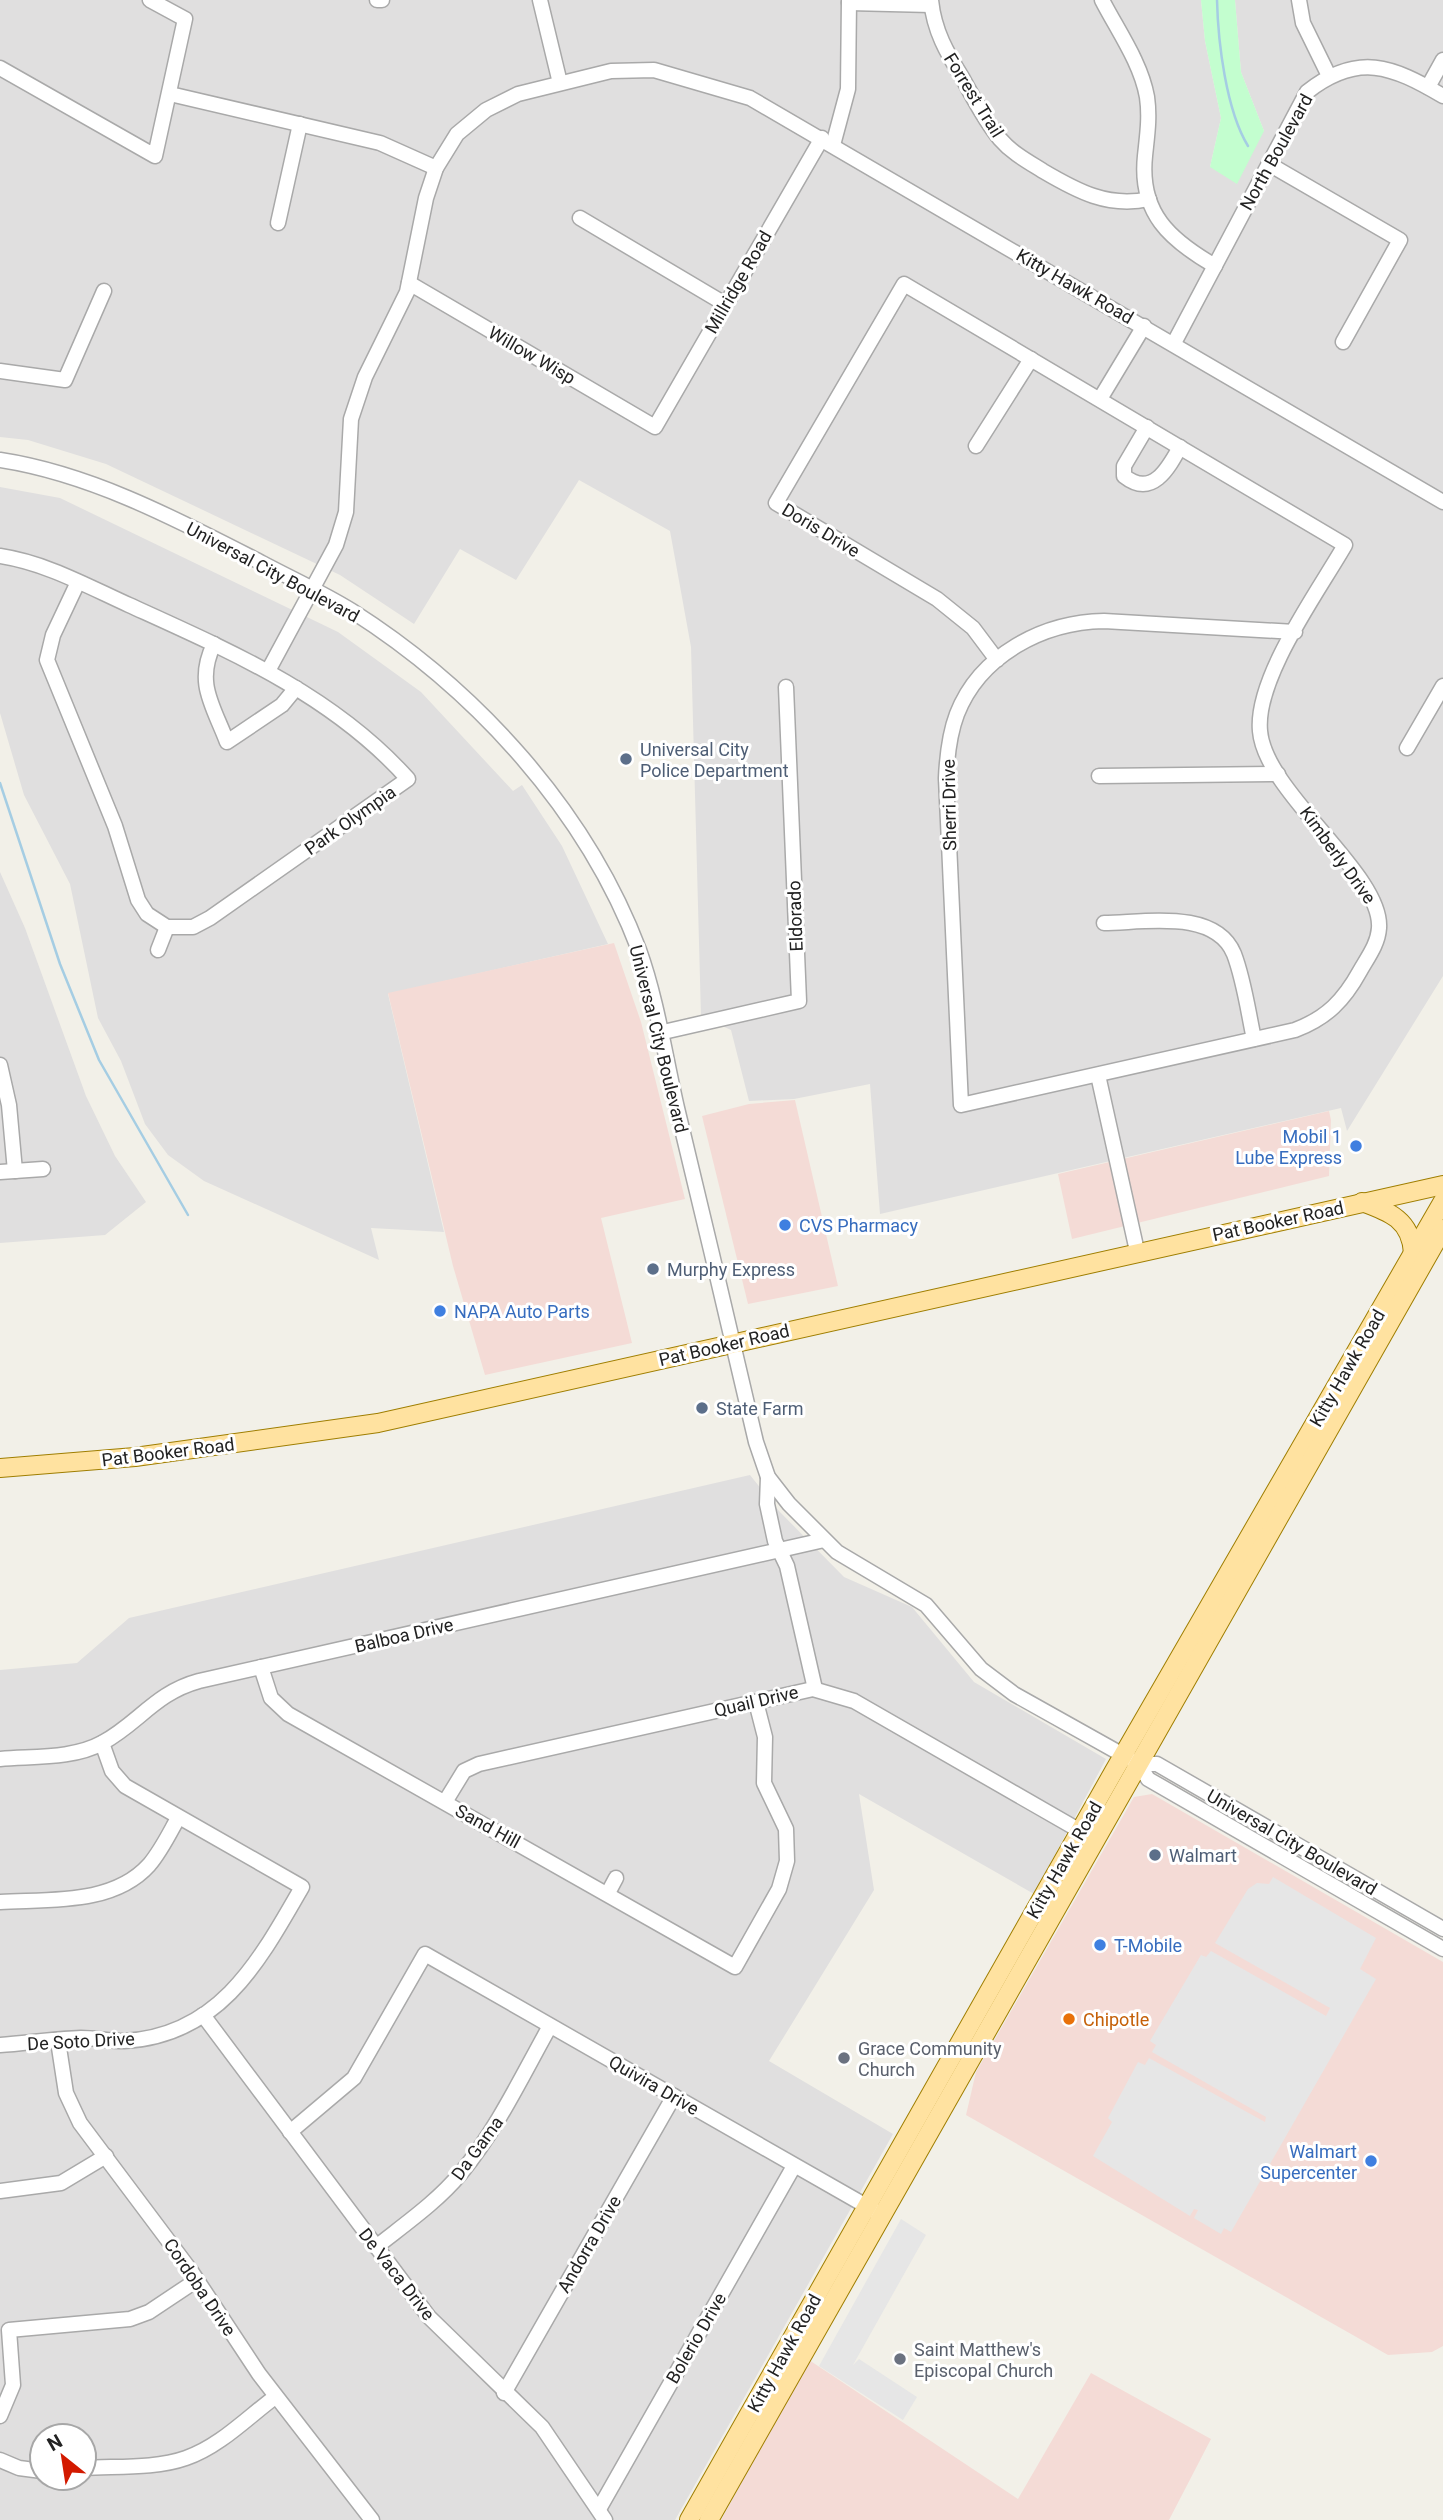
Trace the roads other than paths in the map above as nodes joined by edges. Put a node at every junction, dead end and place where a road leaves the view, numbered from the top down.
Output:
1 (150, 0) edge
2 (540, 0) edge
3 (1102, 0) edge
4 (1299, 0) edge
5 (849, 2) edge
6 (931, 2) edge
7 (1443, 60) edge
8 (0, 68) edge
9 (1329, 76) junction
10 (560, 83) junction
11 (1428, 87) junction
12 (170, 94) junction
13 (1443, 96) edge
14 (300, 124) junction
15 (828, 141) junction
16 (1269, 164) junction
17 (436, 169) junction
18 (1149, 199) junction
19 (580, 218) dead end
20 (278, 223) dead end
21 (1215, 266) junction
22 (409, 283) junction
23 (104, 291) dead end
24 (725, 304) junction
25 (1144, 326) junction
26 (1343, 342) dead end
27 (1174, 343) junction
28 (1031, 359) junction
29 (0, 371) edge
30 (1100, 399) junction
31 (655, 427) joint
32 (1147, 427) junction
33 (976, 446) dead end
34 (1180, 447) junction
35 (0, 460) edge
36 (1443, 502) edge
37 (0, 556) edge
38 (78, 582) junction
39 (311, 588) junction
40 (1295, 632) junction
41 (214, 644) junction
42 (997, 660) junction
43 (268, 671) junction
44 (1443, 686) edge
45 (786, 687) dead end
46 (296, 688) junction
47 (1407, 747) dead end
48 (1278, 774) junction
49 (1099, 776) dead end
50 (1104, 923) dead end
51 (167, 927) junction
52 (158, 950) dead end
53 (659, 1033) junction
54 (1254, 1039) junction
55 (0, 1065) edge
56 (1098, 1074) junction
57 (961, 1105) joint
58 (43, 1169) dead end
59 (7, 1172) edge
60 (1443, 1185) edge
61 (1362, 1202) junction
62 (1443, 1202) edge
63 (1443, 1229) edge
64 (1137, 1251) junction
65 (1413, 1253) junction
66 (733, 1342) junction
67 (1363, 1355) junction
68 (0, 1468) edge
69 (768, 1477) junction
70 (824, 1540) junction
71 (780, 1549) junction
72 (261, 1667) junction
73 (816, 1689) junction
74 (756, 1702) junction
75 (102, 1744) junction
76 (0, 1759) edge
77 (1131, 1760) junction
78 (445, 1802) junction
79 (178, 1818) junction
80 (1266, 1827) junction
81 (1088, 1835) junction
82 (1257, 1843) junction
83 (616, 1878) dead end
84 (1377, 1891) junction
85 (608, 1893) junction
86 (0, 1902) edge
87 (1368, 1906) junction
88 (1443, 1929) edge
89 (1443, 1949) edge
90 (203, 2015) junction
91 (550, 2026) junction
92 (58, 2040) junction
93 (0, 2045) edge
94 (674, 2096) junction
95 (290, 2132) junction
96 (106, 2157) junction
97 (794, 2166) junction
98 (0, 2191) edge
99 (874, 2211) junction
100 (376, 2247) junction
101 (197, 2280) junction
102 (504, 2393) junction
103 (275, 2397) junction
104 (0, 2416) edge
105 (750, 2430) junction
106 (0, 2460) edge
107 (98, 2467) edge
108 (28, 2469) edge
109 (602, 2515) edge
110 (372, 2520) edge
111 (689, 2520) edge
112 (709, 2520) edge

1 - 12 street
2 - 10 street
3 - 18 street
4 - 9 street
5 - 6 street
5 - 15 street
6 - 18 street, Forrest Trail
7 - 11 street
8 - 12 street
9 - 11 street, North Boulevard
9 - 16 street, North Boulevard
10 - 15 street, Kitty Hawk Road
10 - 17 street, Kitty Hawk Road
11 - 13 street, North Boulevard
12 - 14 street
14 - 17 street
14 - 20 street
15 - 24 street, Millridge Road
15 - 25 street, Kitty Hawk Road
16 - 21 street, North Boulevard
16 - 26 street
17 - 22 street, Kitty Hawk Road
18 - 21 street
19 - 24 street
21 - 27 street, North Boulevard
22 - 31 street, Willow Wisp
22 - 39 street, Kitty Hawk Road
23 - 29 street
24 - 31 street, Millridge Road
25 - 27 street, Kitty Hawk Road
25 - 30 street
27 - 36 street, Kitty Hawk Road
28 - 30 street
28 - 33 street
28 - 42 street, Doris Drive
30 - 32 street
32 - 34 street
32 - 34 street
34 - 40 street, Kimberly Drive
35 - 39 street, Universal City Boulevard
37 - 38 street, Park Olympia
38 - 41 street, Park Olympia
38 - 51 street
39 - 43 street
39 - 53 street, Universal City Boulevard
40 - 42 street, Sherri Drive
40 - 48 street, Kimberly Drive
41 - 43 street, Park Olympia
41 - 46 street
42 - 57 street, Sherri Drive
43 - 46 street, Park Olympia
44 - 47 street
45 - 53 street, Eldorado
46 - 51 street, Park Olympia
48 - 49 street
48 - 54 street, Kimberly Drive
50 - 54 street
51 - 52 street
53 - 66 street, Universal City Boulevard
54 - 56 street, Kimberly Drive
55 - 59 street
56 - 57 street, Kimberly Drive
56 - 64 street
58 - 59 street
60 - 61 main road, Pat Booker Road
61 - 64 main road, Pat Booker Road
61 - 65 main road
62 - 65 main road, Kitty Hawk Road
63 - 67 main road, Kitty Hawk Road
64 - 66 main road, Pat Booker Road
65 - 67 main road, Kitty Hawk Road
66 - 68 main road, Pat Booker Road
66 - 69 street, Universal City Boulevard
67 - 77 main road, Kitty Hawk Road
69 - 70 street, Universal City Boulevard
69 - 71 street
70 - 71 street, Balboa Drive
70 - 77 street, Universal City Boulevard
71 - 72 street, Balboa Drive
71 - 73 street
72 - 75 street, Balboa Drive
72 - 78 street, Sand Hill
73 - 74 street, Quail Drive
73 - 81 street, Quail Drive
74 - 78 street, Quail Drive
74 - 85 street, Sand Hill
75 - 76 street, Balboa Drive
75 - 79 street
77 - 80 street, Universal City Boulevard
77 - 81 main road, Kitty Hawk Road
77 - 82 street, Universal City Boulevard
78 - 85 street, Sand Hill
79 - 86 street
79 - 90 street, De Soto Drive
80 - 82 street
80 - 84 street, Universal City Boulevard
81 - 99 main road, Kitty Hawk Road
82 - 87 street, Universal City Boulevard
83 - 85 street
84 - 87 street
84 - 88 street, Universal City Boulevard
87 - 89 street, Universal City Boulevard
90 - 92 street, De Soto Drive
90 - 95 street, De Vaca Drive
91 - 94 street, Quivira Drive
91 - 95 street, Quivira Drive
91 - 100 street, Da Gama
92 - 93 street, De Soto Drive
92 - 96 street, Cordoba Drive
94 - 97 street, Quivira Drive
94 - 102 street, Andorra Drive
95 - 100 street, De Vaca Drive
96 - 98 street
96 - 101 street, Cordoba Drive
97 - 99 street, Quivira Drive
97 - 109 street, Bolerio Drive
99 - 105 main road, Kitty Hawk Road
100 - 102 street, De Vaca Drive
101 - 103 street, Cordoba Drive
101 - 104 street
102 - 109 street, De Vaca Drive
103 - 107 street
103 - 110 street, Cordoba Drive
105 - 111 main road, Kitty Hawk Road
105 - 112 main road, Kitty Hawk Road
106 - 108 street

